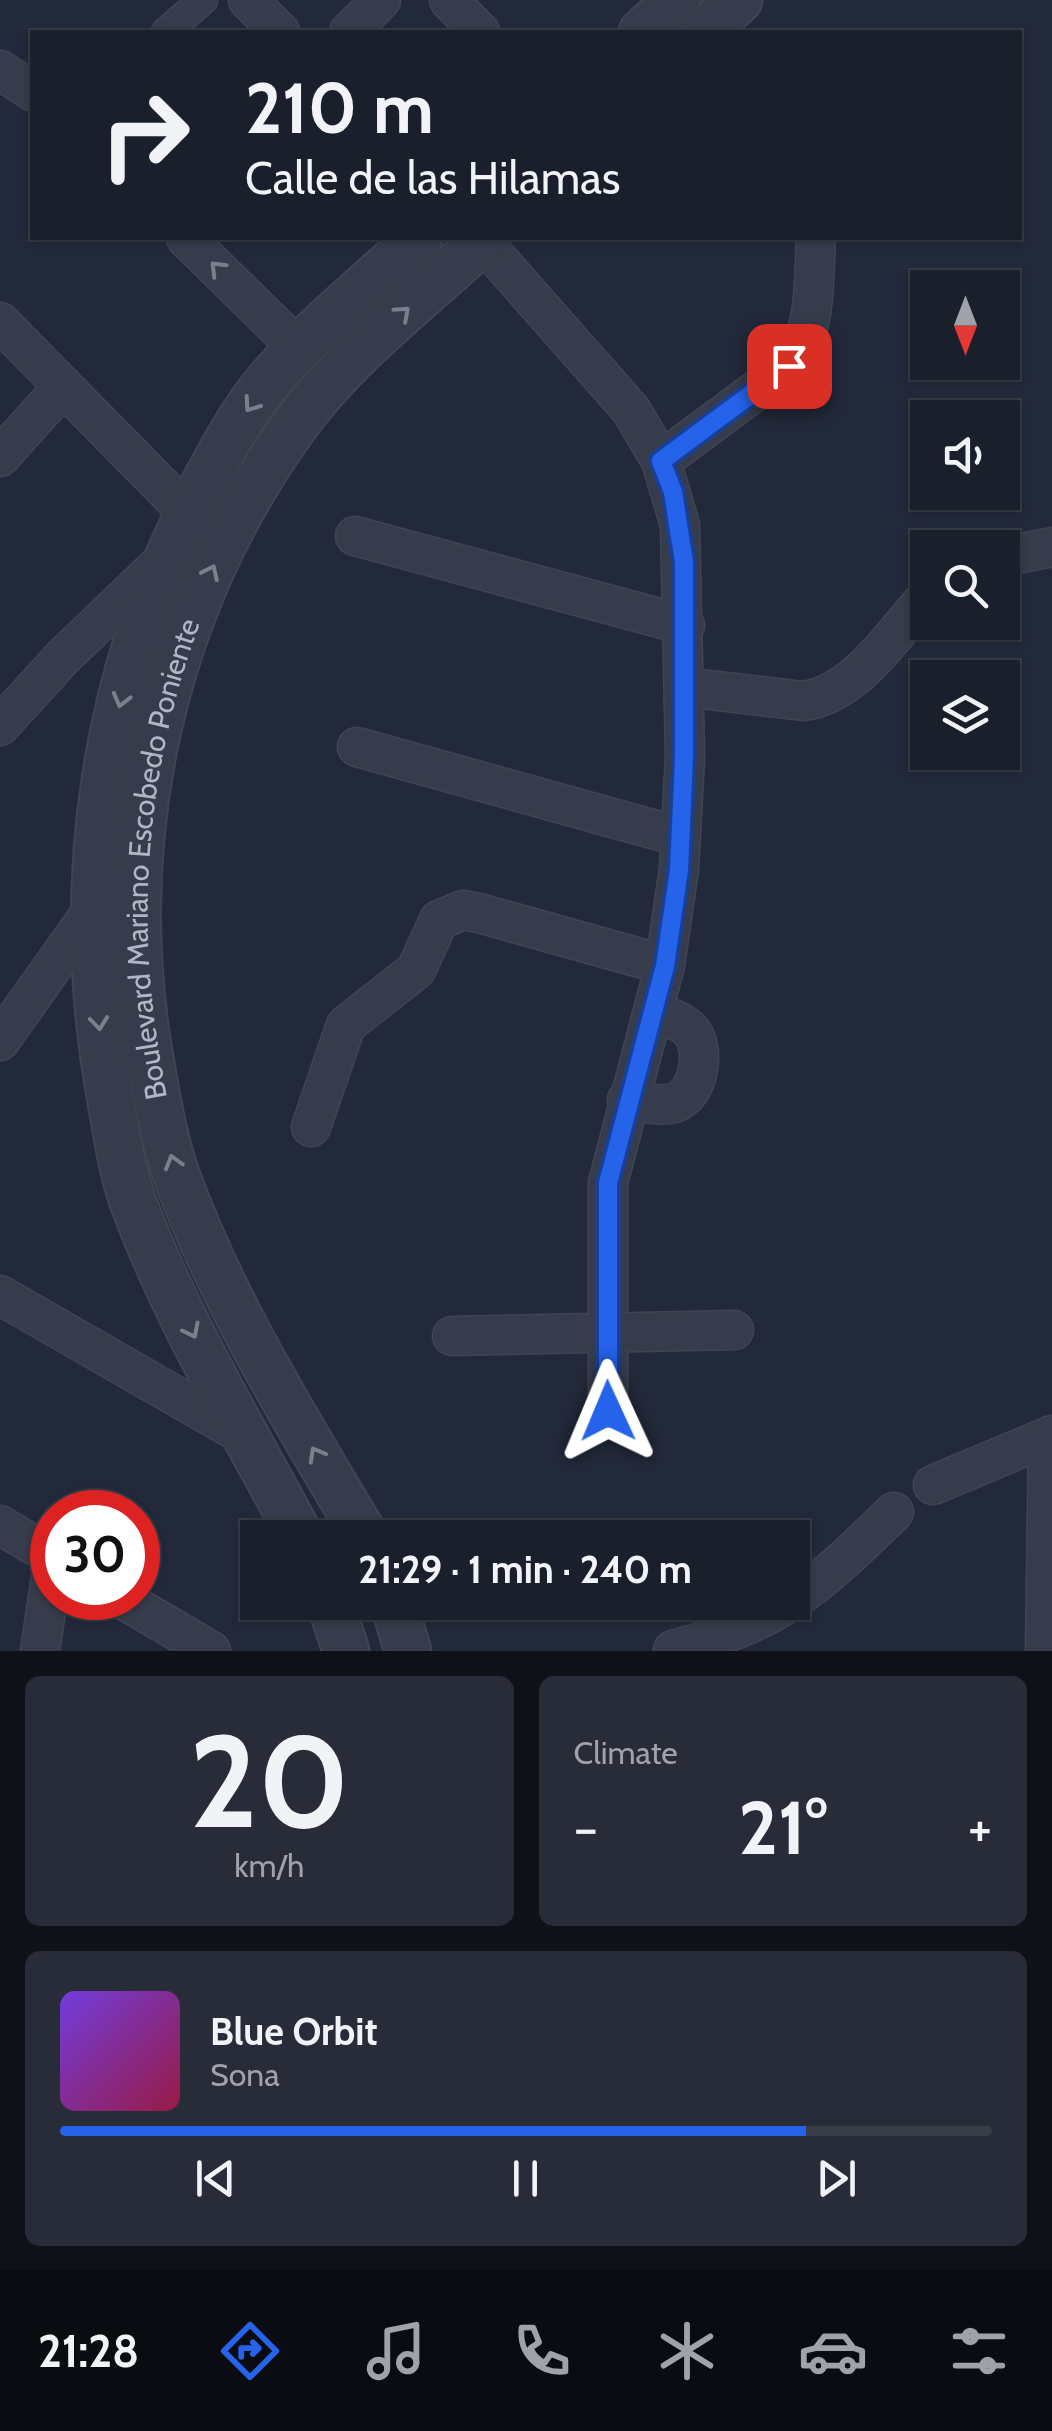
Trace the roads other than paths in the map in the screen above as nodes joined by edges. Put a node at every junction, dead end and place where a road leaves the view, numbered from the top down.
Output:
1 (202, 0) edge
2 (248, 0) edge
3 (381, 0) edge
4 (449, 0) edge
5 (677, 0) edge
6 (739, 0) edge
7 (168, 30) edge
8 (278, 30) edge
9 (351, 30) edge
10 (478, 30) edge
11 (644, 30) edge
12 (706, 30) edge
13 (0, 70) edge
14 (30, 90) edge
15 (188, 240) edge
16 (417, 240) edge
17 (483, 240) edge
18 (816, 240) edge
19 (0, 322) edge
20 (298, 348) junction
21 (63, 387) junction
22 (0, 456) edge
23 (661, 461) junction
24 (188, 514) junction
25 (355, 536) dead end
26 (1052, 547) edge
27 (1020, 553) edge
28 (166, 558) junction
29 (910, 616) edge
30 (684, 626) junction
31 (684, 687) junction
32 (0, 726) edge
33 (357, 747) dead end
34 (681, 837) junction
35 (92, 911) junction
36 (665, 966) junction
37 (654, 1012) junction
38 (0, 1041) edge
39 (627, 1100) junction
40 (310, 1127) dead end
41 (0, 1294) edge
42 (734, 1330) dead end
43 (606, 1332) junction
44 (452, 1336) dead end
45 (608, 1411) dead end
46 (1050, 1436) edge
47 (247, 1437) junction
48 (934, 1486) dead end
49 (894, 1512) dead end
50 (291, 1520) edge
51 (356, 1520) edge
52 (0, 1525) edge
53 (30, 1543) edge
54 (45, 1620) edge
55 (158, 1620) edge
56 (336, 1620) edge
57 (399, 1620) edge
58 (739, 1642) edge
59 (673, 1650) edge
60 (40, 1651) edge
61 (211, 1651) edge
62 (346, 1651) edge
63 (408, 1651) edge
64 (1045, 1651) edge

1 - 7 street
2 - 8 street
3 - 9 street
4 - 10 street
5 - 11 street
6 - 12 street
13 - 14 street
20 -> 15 street
16 - 20 street, Boulevard Mariano Escobedo Poniente
17 - 23 street
51 -> 17 street, Boulevard Mariano Escobedo Poniente
18 - 23 street
19 - 21 street
20 -> 24 street, Boulevard Mariano Escobedo Poniente
21 - 22 street
21 - 24 street
23 - 30 street
24 - 28 street, Boulevard Mariano Escobedo Poniente
25 - 30 street
26 - 27 street
28 - 32 street
28 -> 35 street, Boulevard Mariano Escobedo Poniente
29 - 31 street
30 - 31 street
31 - 34 street
33 - 34 street
34 - 36 street
35 - 38 street
35 -> 47 street, Boulevard Mariano Escobedo Poniente
36 - 37 street
36 - 40 street
37 - 39 street
37 - 39 street
39 - 43 street
41 - 47 street
42 - 43 street
43 - 44 street
43 - 45 street
46 - 48 street
46 - 64 street
47 - 50 street, Boulevard Mariano Escobedo Poniente
49 - 58 street
52 - 53 street
54 - 60 street
55 - 61 street
56 - 62 street
57 - 63 street
58 - 59 street

